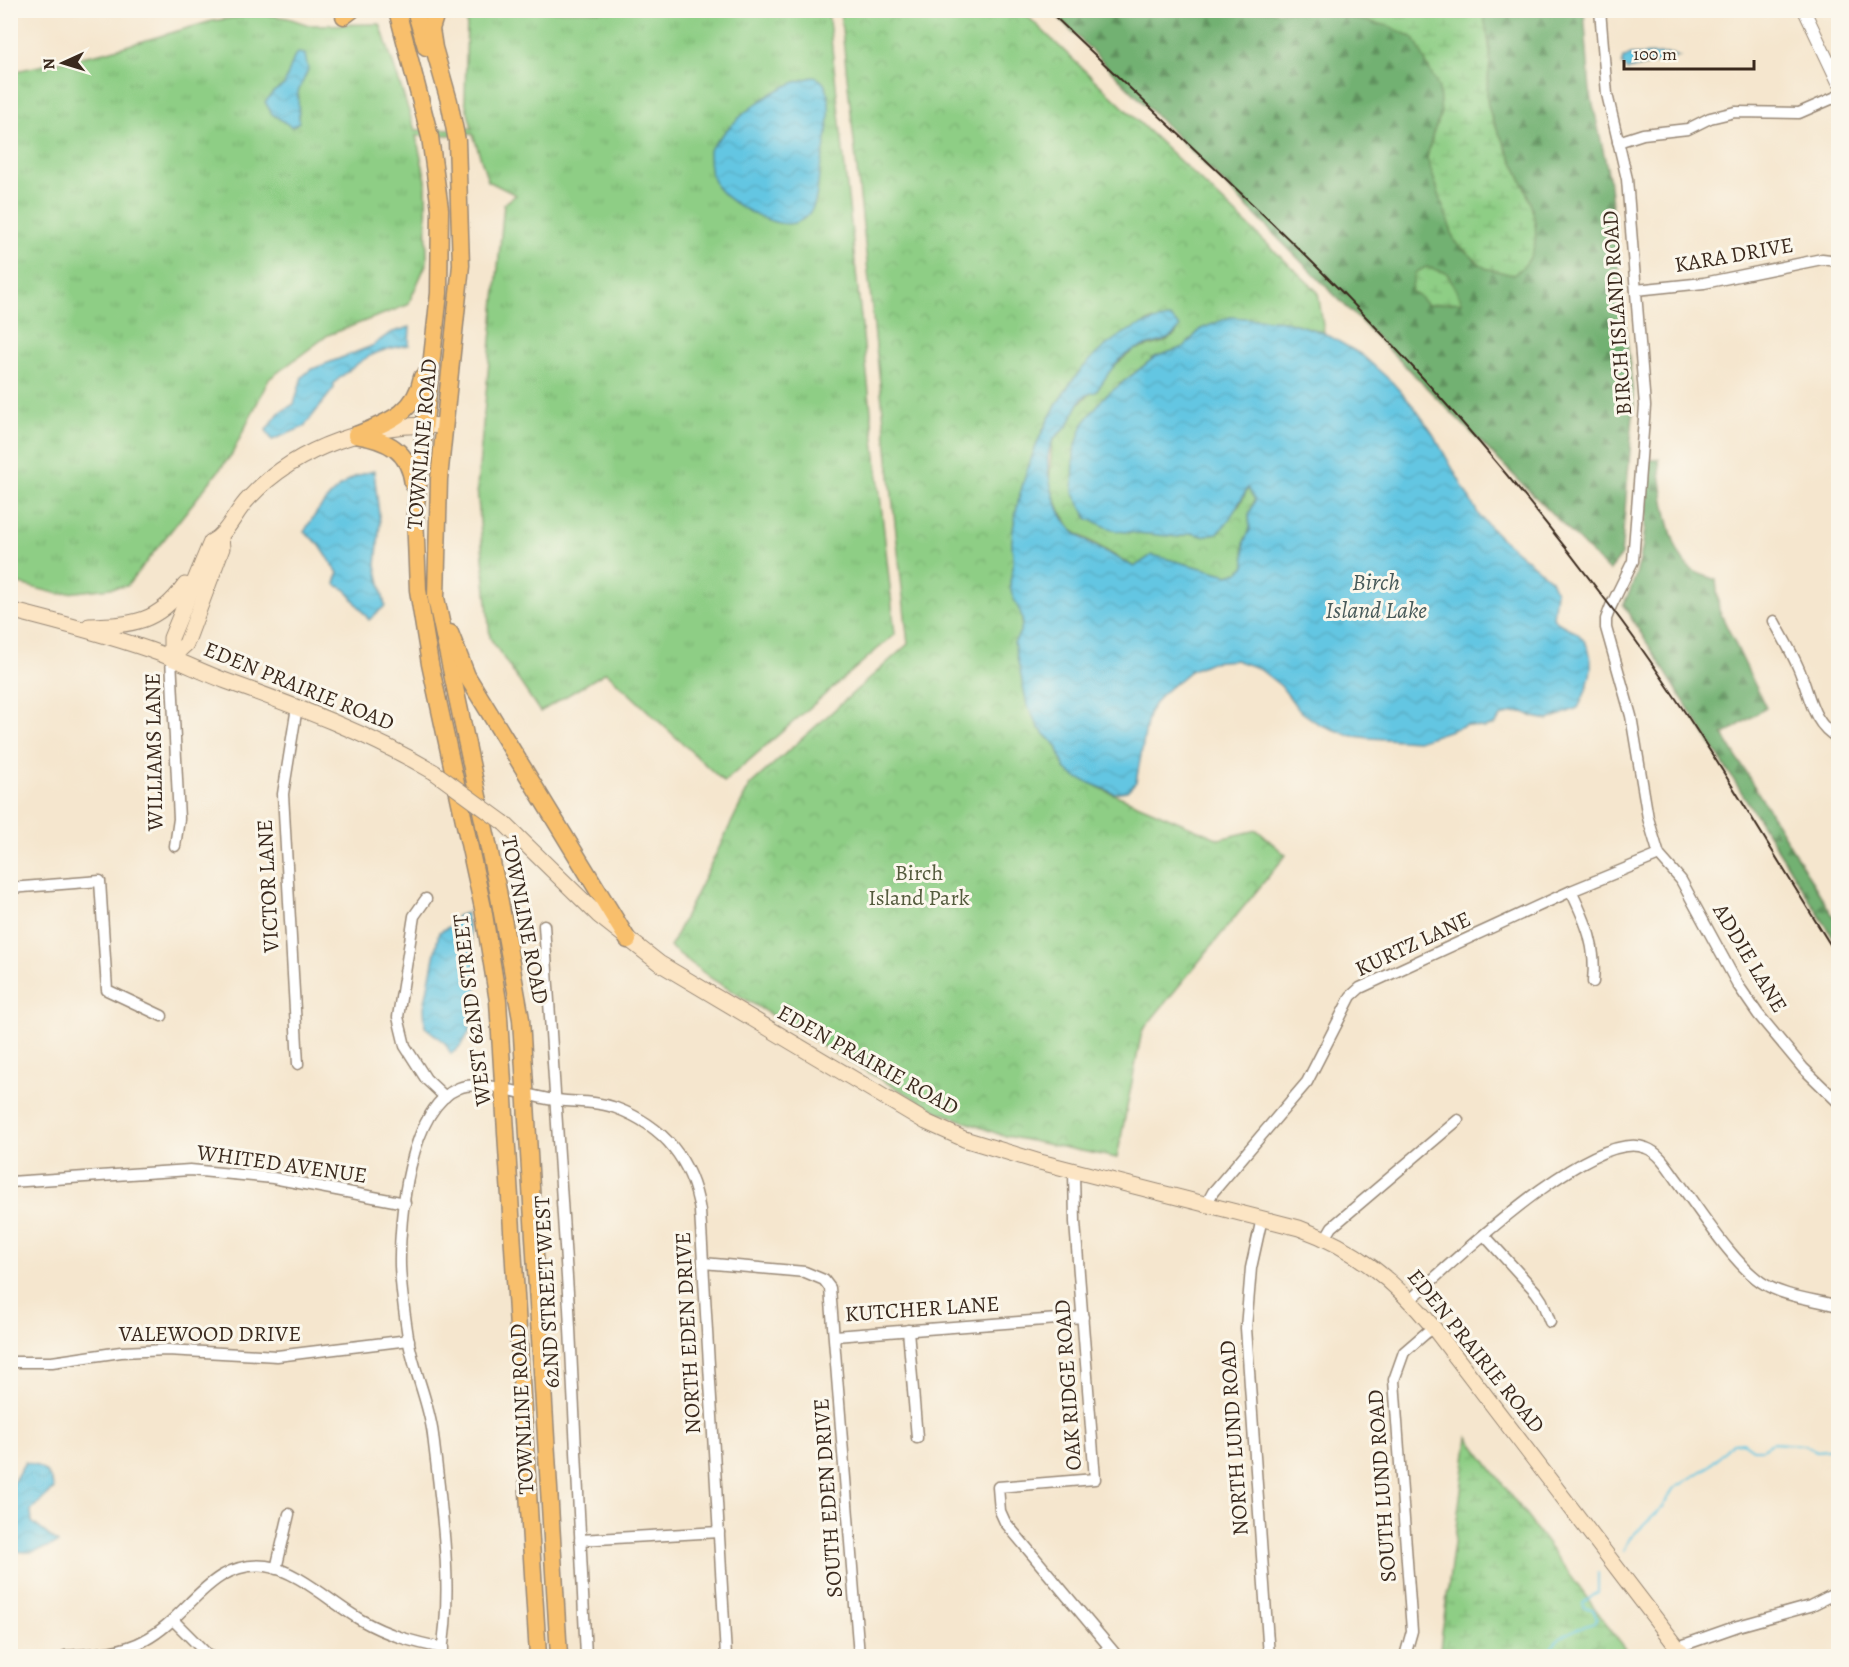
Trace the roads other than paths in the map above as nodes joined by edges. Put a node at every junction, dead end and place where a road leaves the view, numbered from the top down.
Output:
1 (397, 10) edge
2 (415, 10) edge
3 (437, 10) edge
4 (1600, 10) edge
5 (1804, 10) edge
6 (1839, 82) edge
7 (1839, 96) edge
8 (1618, 142) junction
9 (459, 198) junction
10 (1834, 258) edge
11 (441, 269) junction
12 (1636, 290) junction
13 (424, 425) junction
14 (444, 426) junction
15 (356, 435) junction
16 (415, 514) junction
17 (221, 537) junction
18 (202, 560) junction
19 (436, 563) junction
20 (10, 610) edge
21 (1774, 621) dead end
22 (77, 627) junction
23 (171, 658) junction
24 (297, 707) junction
25 (1839, 738) edge
26 (175, 846) dead end
27 (1659, 855) junction
28 (10, 888) edge
29 (1571, 891) junction
30 (426, 899) dead end
31 (544, 925) dead end
32 (628, 940) junction
33 (1593, 982) dead end
34 (162, 1016) dead end
35 (298, 1064) dead end
36 (506, 1091) junction
37 (527, 1094) junction
38 (445, 1097) junction
39 (554, 1100) junction
40 (1839, 1102) edge
41 (1458, 1120) dead end
42 (1074, 1172) junction
43 (10, 1182) edge
44 (405, 1203) junction
45 (1207, 1203) junction
46 (1262, 1218) junction
47 (1485, 1236) junction
48 (1326, 1237) junction
49 (703, 1263) junction
50 (1410, 1300) junction
51 (1839, 1306) edge
52 (1083, 1317) junction
53 (1550, 1322) dead end
54 (1433, 1327) junction
55 (908, 1330) junction
56 (835, 1336) junction
57 (409, 1340) junction
58 (10, 1362) edge
59 (917, 1438) dead end
60 (289, 1514) dead end
61 (719, 1532) junction
62 (580, 1540) junction
63 (276, 1569) junction
64 (1839, 1592) edge
65 (174, 1621) junction
66 (442, 1652) edge
67 (1113, 1652) edge
68 (1681, 1652) edge
69 (65, 1656) edge
70 (82, 1656) edge
71 (208, 1656) edge
72 (538, 1656) edge
73 (559, 1656) edge
74 (586, 1656) edge
75 (726, 1656) edge
76 (859, 1656) edge
77 (1099, 1656) edge
78 (1269, 1656) edge
79 (1406, 1656) edge

1 - 11 main road
2 - 9 main road
3 - 9 main road
4 - 8 street, BIRCH ISLAND ROAD
5 - 6 street
7 - 8 street
8 - 12 street, BIRCH ISLAND ROAD
9 - 14 main road, TOWNLINE ROAD
10 - 12 street, KARA DRIVE
11 - 13 main road, WEST 62ND STREET
11 - 15 main road
12 - 27 street, BIRCH ISLAND ROAD
13 - 14 main road
13 - 15 main road
13 - 16 main road, WEST 62ND STREET
14 - 19 main road, TOWNLINE ROAD
15 - 16 main road
15 - 17 main road
16 - 36 main road, WEST 62ND STREET
17 - 18 main road
17 - 23 main road
18 - 22 main road
18 - 23 main road
19 - 32 main road
19 - 37 main road, TOWNLINE ROAD
20 - 22 main road, EDEN PRAIRIE ROAD
21 - 25 street
22 - 23 main road, EDEN PRAIRIE ROAD
23 - 24 main road, EDEN PRAIRIE ROAD
23 - 26 street, WILLIAMS LANE
24 - 32 main road, EDEN PRAIRIE ROAD, bridge
24 - 35 street, VICTOR LANE
27 - 29 street, KURTZ LANE
27 - 40 street, ADDIE LANE
28 - 34 street
29 - 33 street
29 - 45 street, KURTZ LANE
30 - 38 street
31 - 39 street, 62ND STREET WEST
32 - 42 main road, EDEN PRAIRIE ROAD
36 - 37 street, NORTH EDEN DRIVE
36 - 38 street, NORTH EDEN DRIVE
36 - 72 main road, WEST 62ND STREET
37 - 39 street, NORTH EDEN DRIVE
37 - 73 main road, TOWNLINE ROAD
38 - 44 street
39 - 49 street, NORTH EDEN DRIVE
39 - 62 street, 62ND STREET WEST
41 - 48 street
42 - 45 main road, EDEN PRAIRIE ROAD
42 - 52 street, OAK RIDGE ROAD
43 - 44 street, WHITED AVENUE
44 - 57 street
45 - 46 main road, EDEN PRAIRIE ROAD
46 - 48 main road, EDEN PRAIRIE ROAD
46 - 78 street, NORTH LUND ROAD
47 - 50 street
47 - 51 street
47 - 53 street
48 - 50 main road, EDEN PRAIRIE ROAD
49 - 56 street, KUTCHER LANE
49 - 61 street, NORTH EDEN DRIVE
50 - 54 main road, EDEN PRAIRIE ROAD
52 - 55 street, KUTCHER LANE
52 - 67 street, OAK RIDGE ROAD
54 - 68 main road, EDEN PRAIRIE ROAD
54 - 79 street, SOUTH LUND ROAD
55 - 56 street, KUTCHER LANE
55 - 59 street
56 - 76 street, SOUTH EDEN DRIVE
57 - 58 street, VALEWOOD DRIVE
57 - 66 street
60 - 63 street
61 - 62 street
61 - 75 street, NORTH EDEN DRIVE
62 - 74 street, 62ND STREET WEST
63 - 65 street
63 - 66 street
64 - 68 street
65 - 70 street
65 - 71 street
67 - 77 street
69 - 70 street

